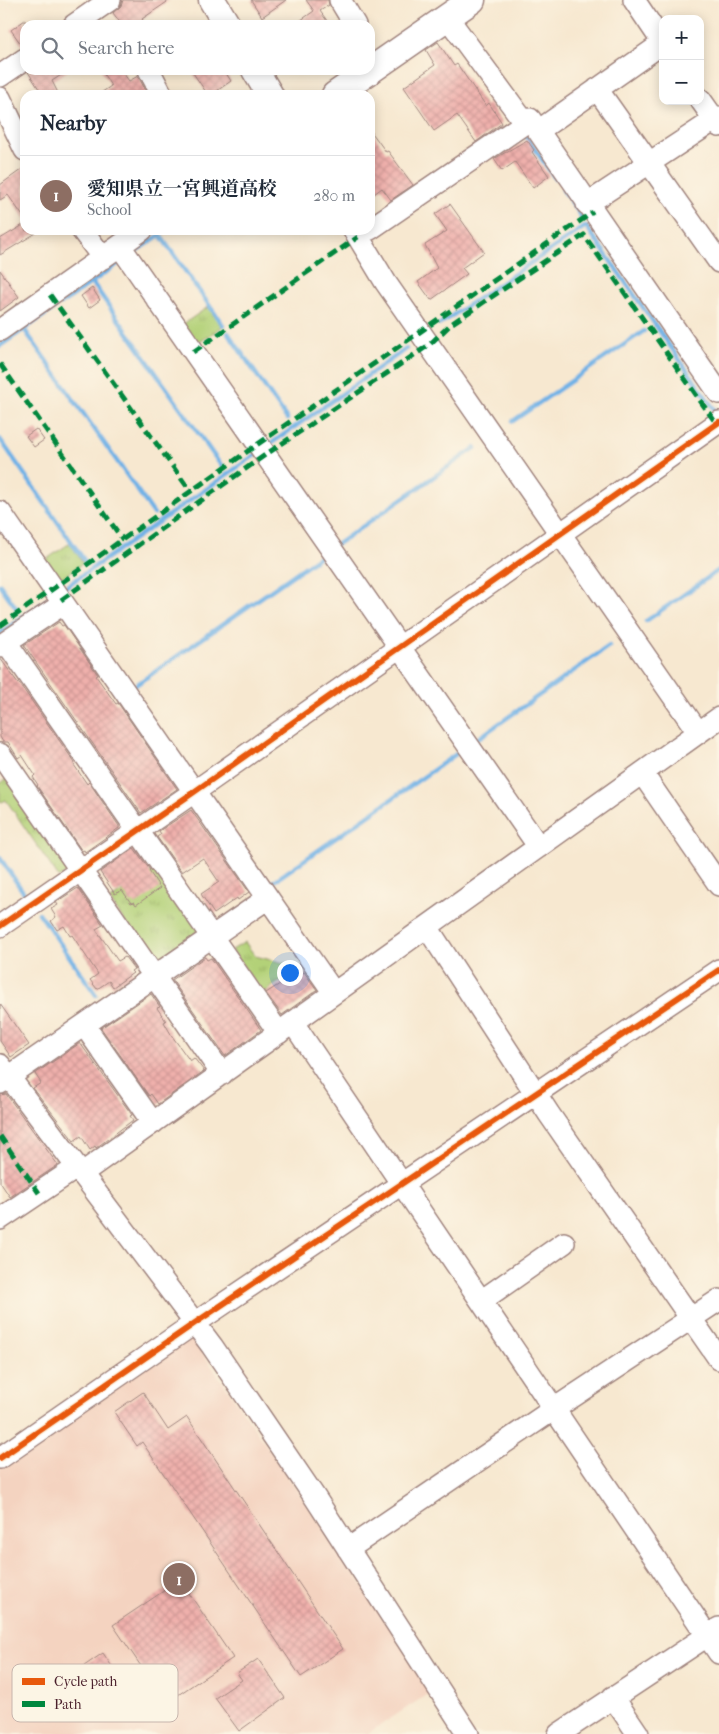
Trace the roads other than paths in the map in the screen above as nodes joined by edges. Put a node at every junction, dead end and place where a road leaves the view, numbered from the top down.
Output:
1 (212, 0) edge
2 (340, 0) edge
3 (472, 0) edge
4 (634, 0) edge
5 (99, 9) edge
6 (445, 11) edge
7 (82, 20) edge
8 (224, 20) edge
9 (352, 20) edge
10 (375, 57) edge
11 (20, 62) edge
12 (152, 75) edge
13 (258, 75) edge
14 (356, 75) edge
15 (0, 76) edge
16 (598, 89) junction
17 (159, 90) edge
18 (267, 90) edge
19 (340, 90) edge
20 (0, 98) edge
21 (704, 104) edge
22 (718, 121) edge
23 (531, 127) junction
24 (20, 140) edge
25 (650, 163) junction
26 (587, 204) junction
27 (375, 223) edge
28 (86, 235) edge
29 (135, 235) edge
30 (364, 235) edge
31 (120, 246) junction
32 (103, 258) junction
33 (719, 262) edge
34 (0, 330) edge
35 (719, 393) edge
36 (718, 423) edge
37 (0, 512) edge
38 (561, 534) junction
39 (59, 597) junction
40 (3, 644) edge
41 (400, 647) junction
42 (719, 718) edge
43 (698, 732) junction
44 (3, 764) edge
45 (642, 773) junction
46 (194, 792) junction
47 (138, 830) junction
48 (539, 847) junction
49 (81, 870) junction
50 (719, 885) edge
51 (268, 898) junction
52 (0, 926) edge
53 (426, 927) junction
54 (212, 936) junction
55 (719, 970) edge
56 (155, 976) junction
57 (334, 993) junction
58 (84, 1025) junction
59 (286, 1028) junction
60 (222, 1074) junction
61 (3, 1075) edge
62 (536, 1094) junction
63 (153, 1123) junction
64 (79, 1171) junction
65 (402, 1183) junction
66 (2, 1214) edge
67 (564, 1243) dead end
68 (481, 1300) junction
69 (719, 1300) edge
70 (692, 1319) junction
71 (195, 1323) junction
72 (719, 1359) edge
73 (554, 1409) junction
74 (0, 1458) edge
75 (348, 1549) junction
76 (713, 1632) edge
77 (719, 1653) edge
78 (613, 1698) junction
79 (468, 1734) edge
80 (559, 1734) edge
81 (638, 1734) edge

1 - 8 main road
2 - 9 street
3 - 6 main road
4 - 16 street
5 - 7 street
6 - 10 main road
6 - 23 street
11 - 15 street
12 - 17 street
13 - 18 main road
14 - 19 main road
16 - 23 street
16 - 25 street
20 - 24 street
21 - 22 street
22 - 25 street
23 - 26 street
23 - 27 street
25 - 26 street
25 - 33 street
26 - 35 street
28 - 32 street
29 - 31 street
30 - 38 street
31 - 32 street
31 - 41 street
32 - 34 street
36 - 38 street
37 - 39 street
38 - 41 street
38 - 43 street
39 - 40 street
39 - 46 street
40 - 47 street
41 - 46 street
41 - 48 street
42 - 43 street
43 - 45 street
44 - 49 street
45 - 48 street
45 - 50 street
46 - 47 street
46 - 51 street
47 - 49 street
47 - 54 street
48 - 53 street
49 - 52 street
49 - 56 street
51 - 54 street
51 - 57 street
53 - 57 street
53 - 62 street
54 - 56 street
54 - 59 street
55 - 62 street
56 - 58 street
56 - 60 street
57 - 59 street
58 - 61 street
58 - 63 street
59 - 60 street
59 - 65 street
60 - 63 street
61 - 64 street
62 - 65 street
62 - 70 street
63 - 64 street
64 - 66 street
64 - 71 street
65 - 68 street
65 - 71 street
67 - 68 street
68 - 73 street
69 - 70 street
70 - 72 street
70 - 73 street
71 - 74 street
71 - 75 street
73 - 75 street
73 - 76 street
75 - 79 street
76 - 77 street
76 - 78 street
78 - 80 street
78 - 81 street

